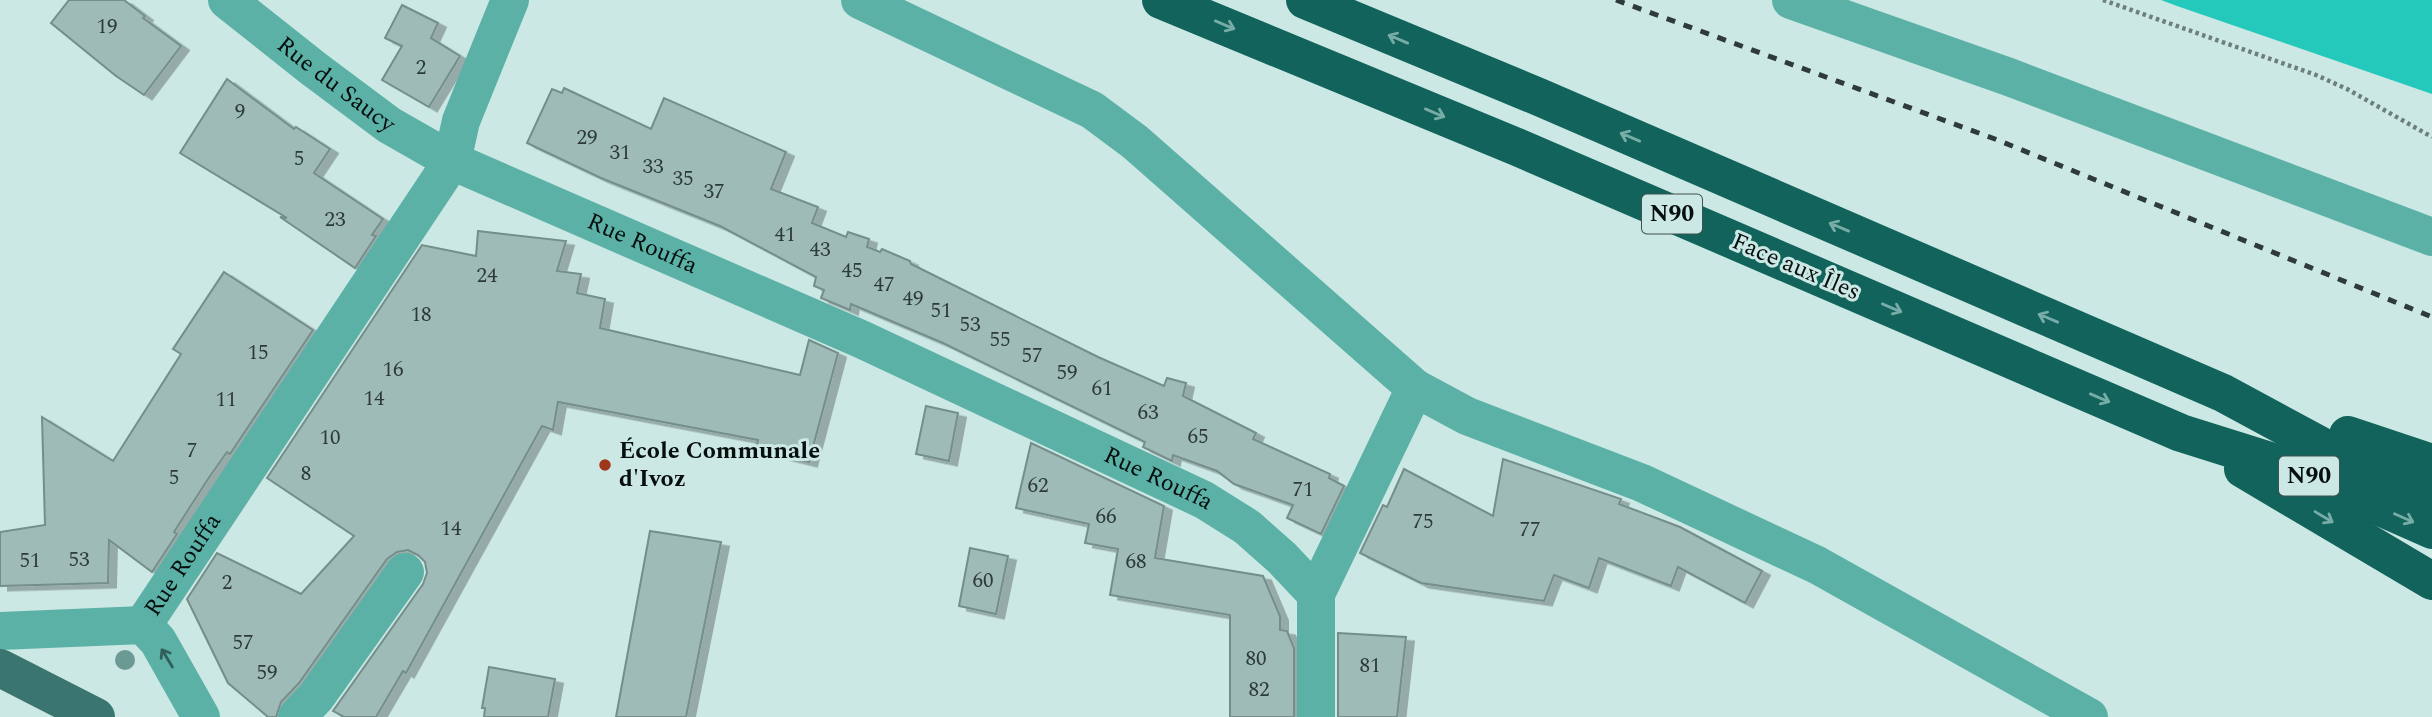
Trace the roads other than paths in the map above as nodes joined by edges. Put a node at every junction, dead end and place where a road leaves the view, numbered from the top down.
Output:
1 (227, 0) edge
2 (510, 0) edge
3 (860, 0) edge
4 (1161, 0) edge
5 (1305, 0) edge
6 (1791, 0) edge
7 (452, 161) junction
8 (2432, 237) edge
9 (1415, 388) junction
10 (2223, 393) junction
11 (2180, 433) junction
12 (2432, 463) edge
13 (2432, 496) edge
14 (2432, 530) edge
15 (405, 572) dead end
16 (2432, 582) edge
17 (1316, 594) junction
18 (143, 625) junction
19 (0, 631) edge
20 (0, 668) edge
21 (96, 717) edge
22 (201, 717) edge
23 (297, 717) edge
24 (1316, 717) edge
25 (2089, 717) edge

1 - 7 street, Rue du Saucy
2 - 7 street
3 - 9 street
4 -> 11 highway, Face aux Îles / N90
10 -> 5 highway, N90
6 - 8 street
7 - 17 street, Rue Rouffa
7 - 18 street, Rue Rouffa
9 - 17 street
9 - 25 street
10 - 12 highway
10 - 13 highway, N90
11 -> 14 highway, Face aux Îles / N90
11 -> 16 highway
15 - 23 street
17 - 24 street
18 - 19 street
22 -> 18 street
20 - 21 main road

